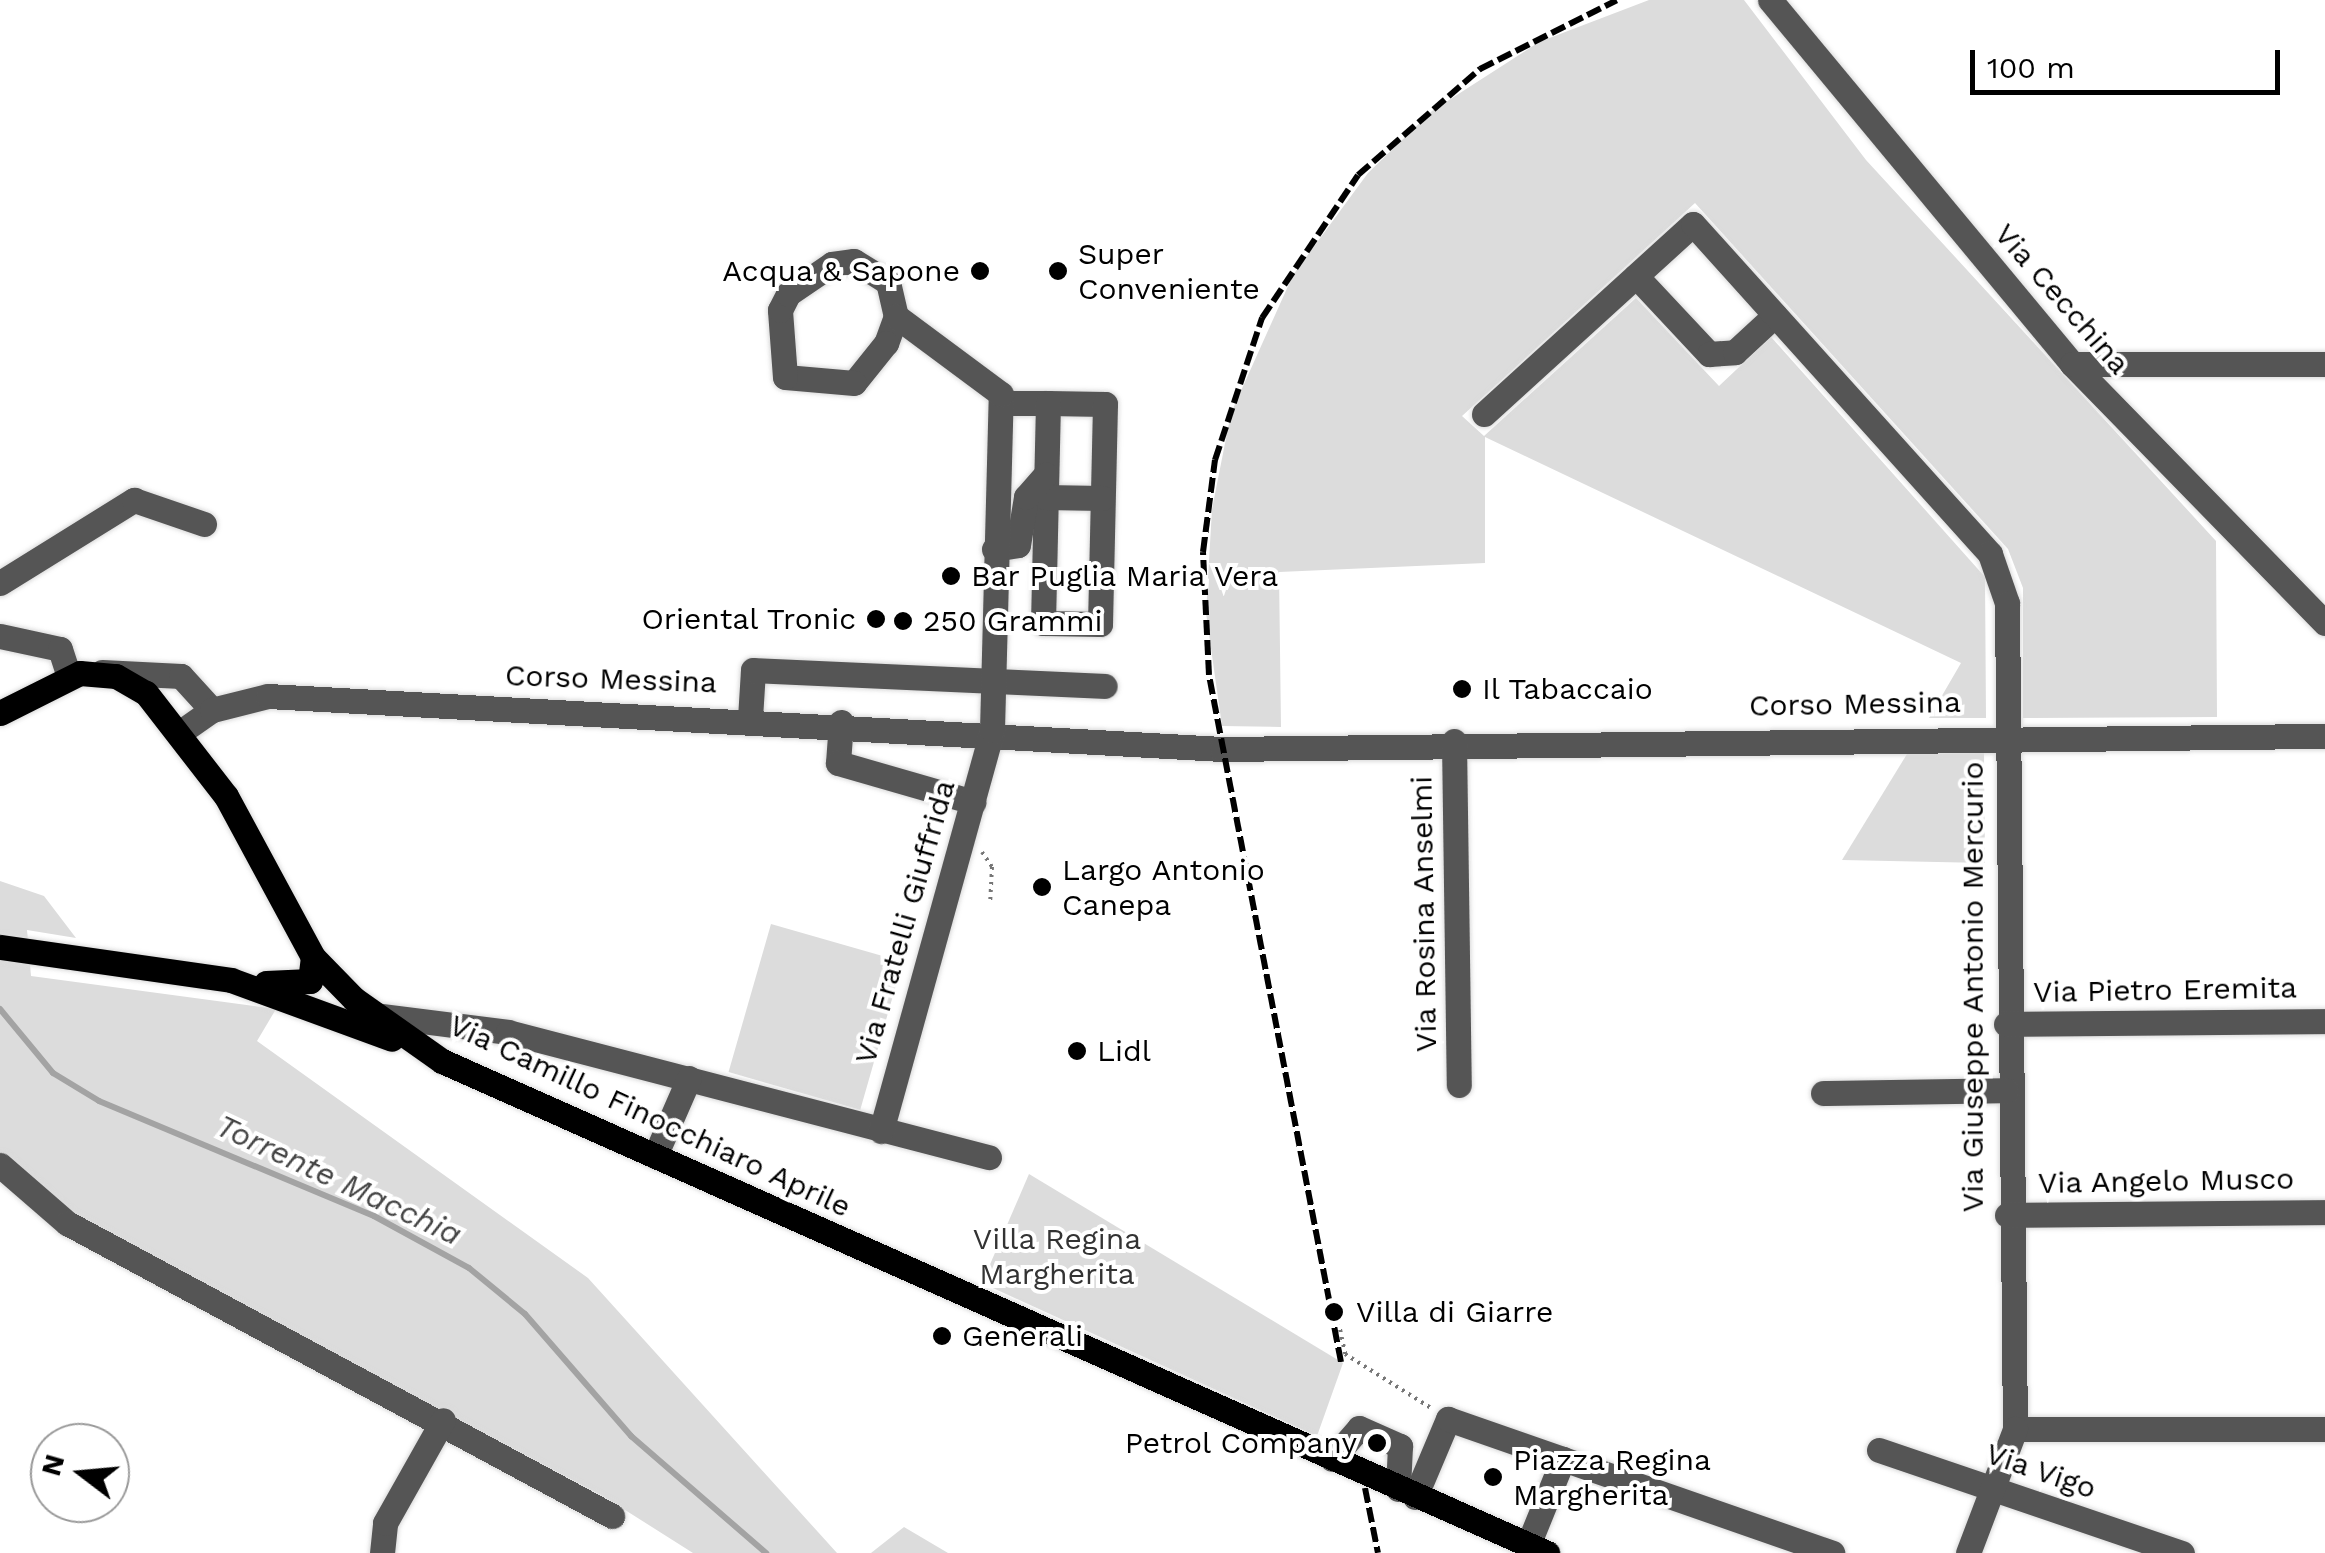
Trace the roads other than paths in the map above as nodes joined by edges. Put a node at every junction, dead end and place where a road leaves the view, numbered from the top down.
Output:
1 (1770, 0) edge
2 (1636, 276) junction
3 (1775, 315) junction
4 (896, 316) junction
5 (2072, 364) junction
6 (2325, 364) edge
7 (1001, 403) junction
8 (1048, 403) junction
9 (1484, 414) dead end
10 (1046, 485) junction
11 (1102, 498) junction
12 (204, 524) dead end
13 (994, 550) junction
14 (0, 582) edge
15 (2325, 622) edge
16 (0, 636) edge
17 (102, 672) junction
18 (69, 676) junction
19 (991, 681) junction
20 (1105, 686) dead end
21 (212, 710) junction
22 (0, 714) edge
23 (750, 718) junction
24 (840, 722) junction
25 (1001, 731) junction
26 (182, 732) junction
27 (2005, 735) junction
28 (2325, 736) edge
29 (1454, 741) junction
30 (972, 802) junction
31 (0, 947) edge
32 (313, 957) junction
33 (231, 980) junction
34 (374, 1015) junction
35 (2325, 1021) edge
36 (2006, 1024) junction
37 (442, 1061) junction
38 (689, 1078) junction
39 (1459, 1085) dead end
40 (2006, 1090) junction
41 (1822, 1092) dead end
42 (880, 1131) junction
43 (654, 1156) junction
44 (989, 1158) dead end
45 (0, 1165) edge
46 (2325, 1212) edge
47 (2006, 1215) junction
48 (443, 1420) junction
49 (2015, 1429) junction
50 (2325, 1430) edge
51 (1879, 1450) dead end
52 (1332, 1459) junction
53 (1563, 1459) junction
54 (1992, 1489) junction
55 (1407, 1493) junction
56 (612, 1516) dead end
57 (1538, 1549) edge
58 (382, 1553) edge
59 (1832, 1553) edge
60 (1968, 1553) edge
61 (2182, 1553) edge

1 - 5 street, Via Cecchina
2 - 3 street
2 - 3 street, Via Giuseppe Antonio Mercurio
2 - 9 street, Via Giuseppe Antonio Mercurio
3 - 27 street, Via Giuseppe Antonio Mercurio
4 - 4 street
4 - 7 street
5 - 6 street
5 - 15 street, Via Cecchina
7 - 8 street
7 - 13 street, Via Fratelli Giuffrida
8 - 10 street
8 - 11 street
10 - 11 street
10 - 11 street
10 - 13 street
12 - 14 street
13 - 19 street, Via Fratelli Giuffrida
16 - 18 street
17 - 18 main road
17 - 21 street
17 - 26 main road, Via Camillo Finocchiaro Aprile
18 - 22 main road
19 - 20 street
19 - 23 street
19 - 25 street, Via Fratelli Giuffrida
21 - 23 street, Corso Messina
21 - 26 street
23 - 24 street, Corso Messina
24 - 25 street, Corso Messina
24 - 30 street
25 - 29 street, Corso Messina
25 - 30 street, Via Fratelli Giuffrida
26 - 32 main road, Via Camillo Finocchiaro Aprile
27 - 28 street, Corso Messina
27 - 29 street, Corso Messina
27 - 36 street, Via Giuseppe Antonio Mercurio
29 - 39 street, Via Rosina Anselmi
30 - 42 street, Via Fratelli Giuffrida
31 - 33 main road
32 - 33 main road
32 - 34 main road, Via Camillo Finocchiaro Aprile
33 - 37 main road
34 - 37 main road, Via Camillo Finocchiaro Aprile
34 - 38 street
35 - 36 street, Via Pietro Eremita
36 - 40 street, Via Giuseppe Antonio Mercurio
37 - 43 main road, Via Camillo Finocchiaro Aprile
38 - 42 street
38 - 43 street
40 - 41 street
40 - 47 street, Via Giuseppe Antonio Mercurio
42 - 44 street
43 - 52 main road, Via Camillo Finocchiaro Aprile
45 - 48 street
46 - 47 street, Via Angelo Musco
47 - 49 street, Via Giuseppe Antonio Mercurio
48 - 56 street
48 - 58 street
49 - 50 street
49 - 54 street
51 - 54 street, Via Vigo
52 - 55 main road, Via Camillo Finocchiaro Aprile
52 - 55 street
53 - 55 street
53 - 57 street
53 - 59 street
54 - 60 street
54 - 61 street, Via Vigo
55 - 57 main road, Via Camillo Finocchiaro Aprile

